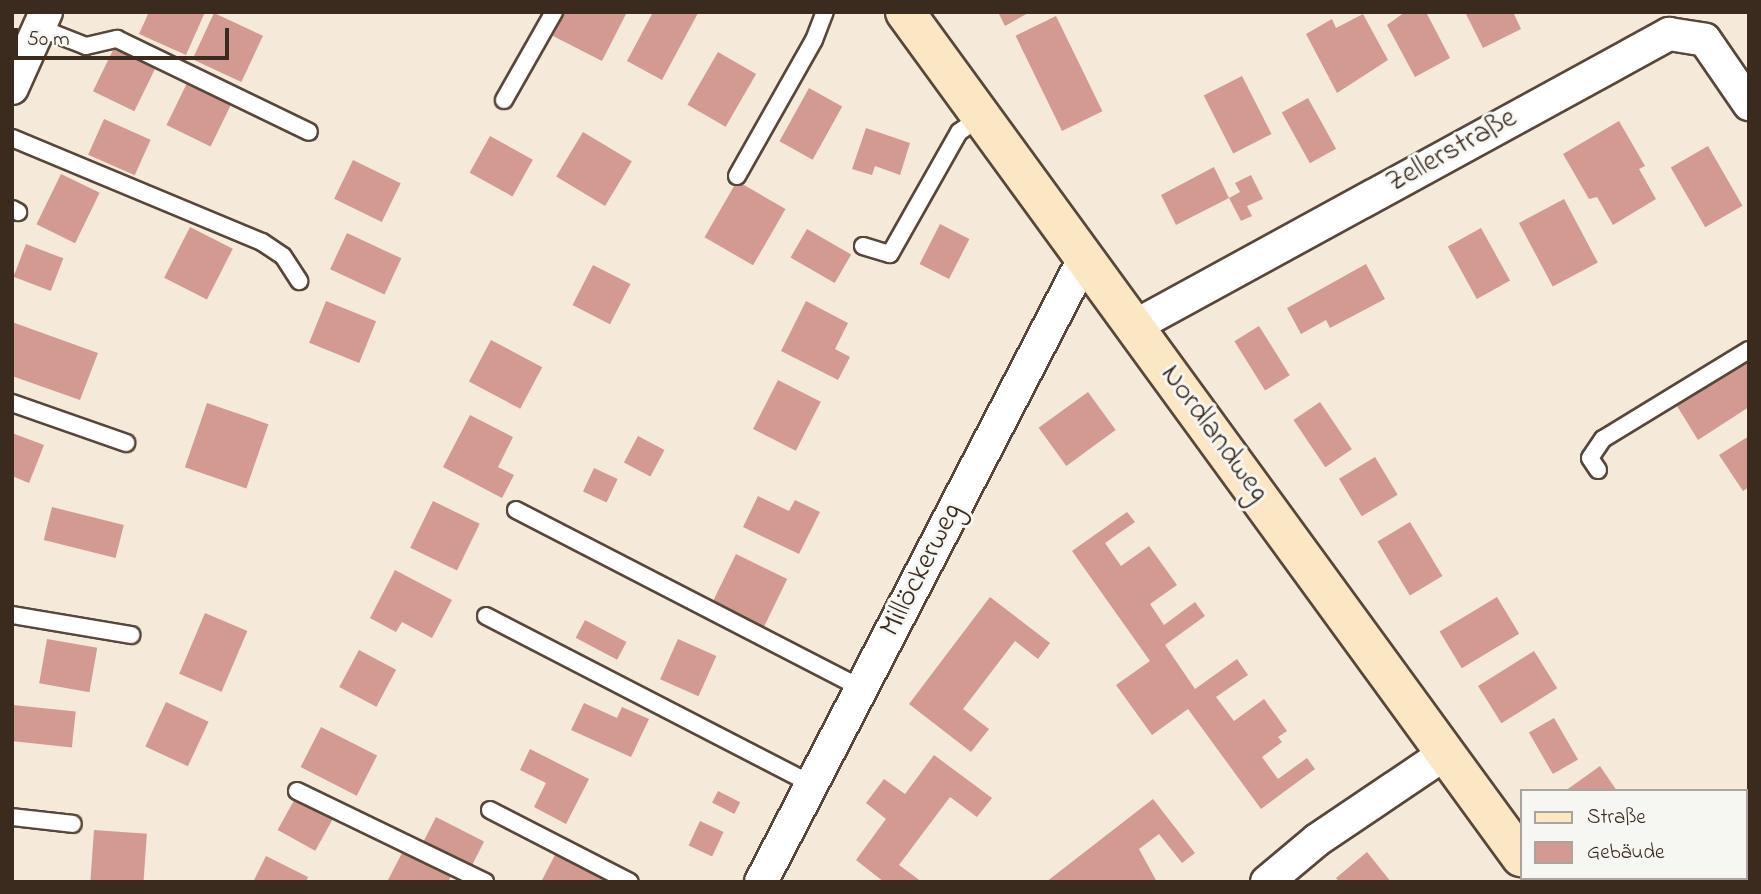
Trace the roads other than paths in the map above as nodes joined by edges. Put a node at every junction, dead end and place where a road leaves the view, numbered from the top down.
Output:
1 (554, 12) edge
2 (825, 12) edge
3 (905, 12) edge
4 (40, 18) edge
5 (12, 88) edge
6 (504, 100) dead end
7 (1749, 104) edge
8 (981, 117) junction
9 (309, 132) dead end
10 (12, 138) edge
11 (737, 176) dead end
12 (863, 246) dead end
13 (1084, 259) junction
14 (299, 281) dead end
15 (1135, 326) junction
16 (1749, 350) edge
17 (12, 403) edge
18 (126, 443) dead end
19 (1598, 470) dead end
20 (516, 510) dead end
21 (12, 615) edge
22 (486, 616) dead end
23 (131, 635) dead end
24 (861, 688) junction
25 (1446, 753) junction
26 (812, 784) junction
27 (297, 791) dead end
28 (491, 810) dead end
29 (12, 817) edge
30 (74, 824) dead end
31 (1520, 856) edge
32 (485, 882) edge
33 (630, 882) edge
34 (761, 882) edge
35 (1267, 882) edge

1 - 6 lane
2 - 11 lane
3 - 8 street, Nordlandweg
4 - 5 street
4 - 9 lane
7 - 15 street, Zellerstraße
8 - 12 lane
8 - 13 street, Nordlandweg
10 - 14 lane
13 - 15 street, Nordlandweg
13 - 24 street, Millöckerweg
15 - 25 street, Nordlandweg
16 - 19 lane
17 - 18 lane
20 - 24 lane
21 - 23 lane
22 - 26 lane
24 - 26 street, Millöckerweg
25 - 31 street, Nordlandweg
25 - 35 street
26 - 34 street, Millöckerweg
27 - 32 lane
28 - 33 lane
29 - 30 lane

